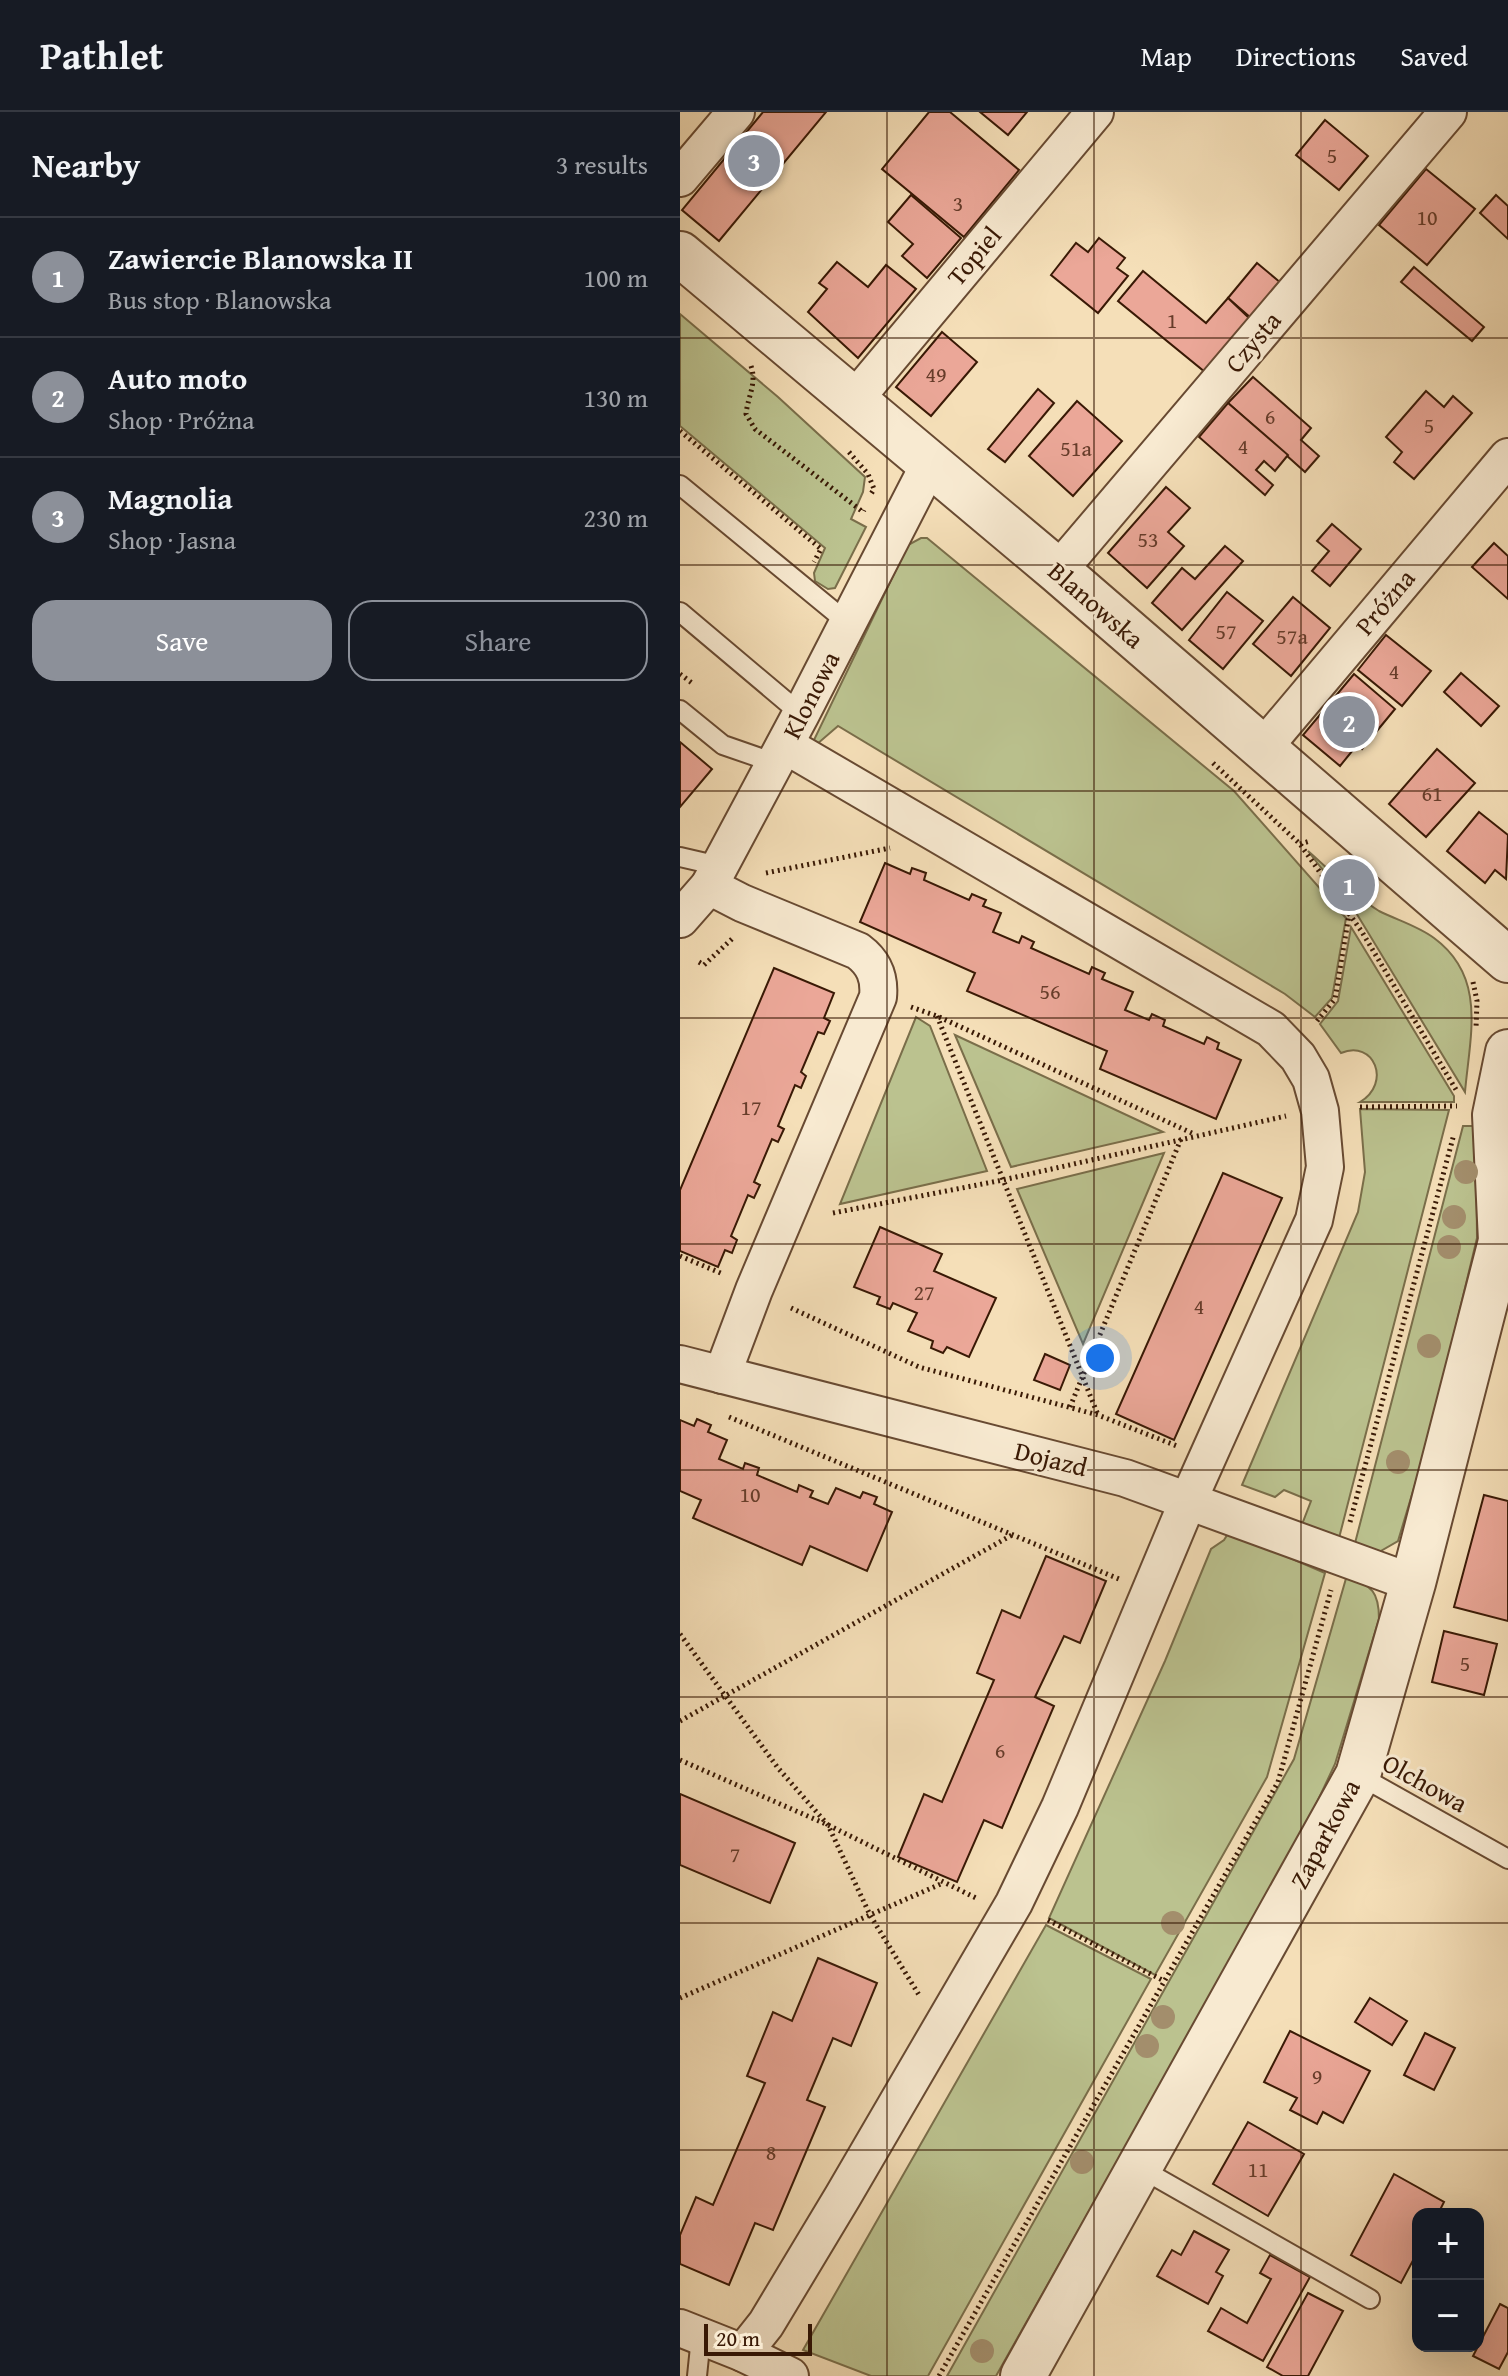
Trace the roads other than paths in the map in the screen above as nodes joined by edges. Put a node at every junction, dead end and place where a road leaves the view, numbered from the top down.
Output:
1 (736, 112) edge
2 (1095, 112) edge
3 (1448, 112) edge
4 (680, 178) edge
5 (680, 254) edge
6 (854, 400) junction
7 (1508, 457) edge
8 (930, 463) junction
9 (680, 485) edge
10 (1058, 571) junction
11 (680, 612) edge
12 (848, 623) junction
13 (680, 710) edge
14 (787, 741) junction
15 (1263, 748) junction
16 (680, 857) edge
17 (727, 876) junction
18 (680, 919) edge
19 (1490, 968) edge
20 (1492, 1042) edge
21 (1505, 1232) edge
22 (680, 1364) edge
23 (722, 1375) junction
24 (1188, 1501) junction
25 (1413, 1583) junction
26 (1358, 1775) junction
27 (1508, 1859) edge
28 (1140, 2168) junction
29 (1370, 2299) dead end
30 (690, 2332) edge
31 (743, 2353) junction
32 (697, 2376) edge
33 (790, 2376) edge
34 (1023, 2376) edge

1 - 4 street
2 - 6 street, Topiel
3 - 10 street, Czysta
5 - 6 street, Blanowska
6 - 8 street, Blanowska
7 - 15 street, Próżna
8 - 10 street, Blanowska
8 - 12 street, Klonowa
9 - 12 lane
10 - 15 street, Blanowska
11 - 14 lane
12 - 14 street, Klonowa
13 - 14 lane
14 - 17 street, Klonowa
14 - 24 street
15 - 19 street, Blanowska
16 - 17 lane
17 - 18 street, Klonowa
17 - 23 street
20 - 21 street, Zaparkowa
21 - 25 street, Zaparkowa
22 - 23 street, Dojazd
23 - 24 street, Dojazd
24 - 25 street, Dojazd
24 - 31 street
25 - 26 street, Zaparkowa
26 - 27 lane, Olchowa
26 - 28 street, Zaparkowa
28 - 29 lane
28 - 34 street, Zaparkowa
30 - 31 street
30 - 32 lane
31 - 33 street

